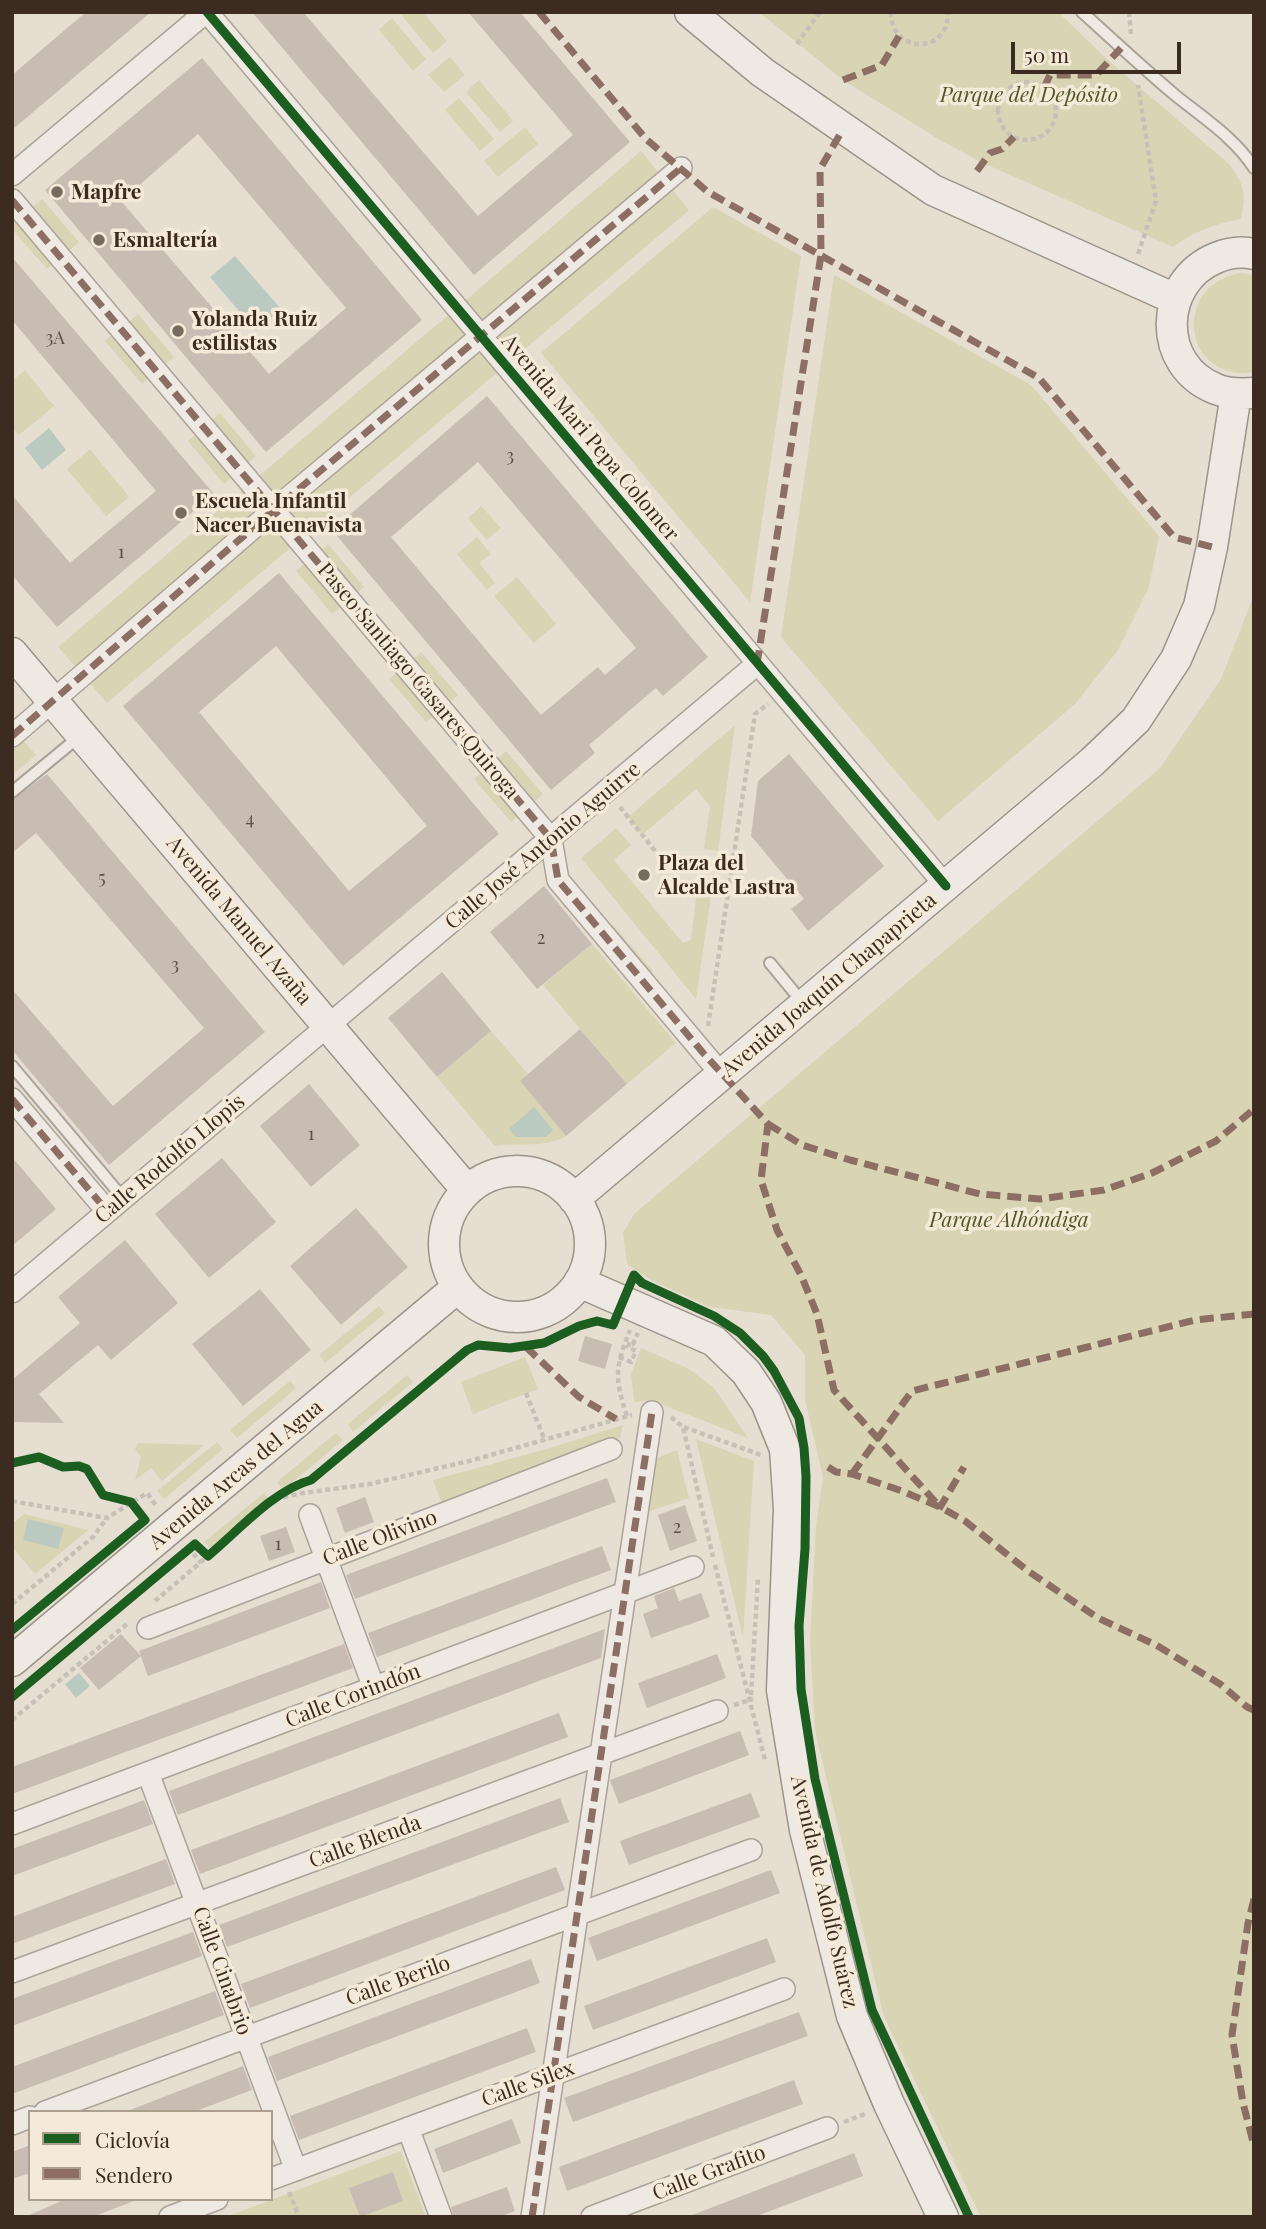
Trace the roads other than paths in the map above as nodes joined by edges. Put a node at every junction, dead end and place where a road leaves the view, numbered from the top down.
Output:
1 (206, 12) edge
2 (690, 12) edge
3 (1082, 12) edge
4 (681, 168) dead end
5 (1254, 169) edge
6 (12, 175) edge
7 (12, 200) edge
8 (1254, 254) edge
9 (1175, 299) junction
10 (482, 337) junction
11 (1245, 393) edge
12 (275, 509) junction
13 (757, 664) junction
14 (19, 665) edge
15 (53, 701) junction
16 (82, 735) junction
17 (12, 736) edge
18 (12, 792) edge
19 (551, 839) junction
20 (946, 886) junction
21 (770, 963) dead end
22 (805, 1005) junction
23 (329, 1027) junction
24 (713, 1064) junction
25 (12, 1066) edge
26 (12, 1099) edge
27 (466, 1189) junction
28 (574, 1199) junction
29 (115, 1204) junction
30 (579, 1282) junction
31 (458, 1287) junction
32 (12, 1292) edge
33 (652, 1412) dead end
34 (611, 1449) dead end
35 (310, 1515) dead end
36 (327, 1559) junction
37 (694, 1567) dead end
38 (625, 1593) junction
39 (143, 1618) road end
40 (12, 1661) edge
41 (374, 1688) junction
42 (717, 1711) dead end
43 (601, 1754) junction
44 (148, 1773) junction
45 (12, 1824) edge
46 (751, 1850) dead end
47 (197, 1904) junction
48 (577, 1914) junction
49 (12, 1972) edge
50 (784, 1989) dead end
51 (247, 2037) junction
52 (553, 2075) junction
53 (50, 2110) edge
54 (408, 2128) junction
55 (827, 2129) dead end
56 (296, 2170) junction
57 (273, 2178) edge
58 (212, 2201) edge
59 (170, 2217) edge
60 (441, 2217) edge
61 (532, 2217) edge
62 (592, 2217) edge
63 (943, 2217) edge

1 - 6 street
1 - 10 street, Avenida Mari Pepa Colomer
2 - 9 street
3 - 5 lane
4 - 10 street
7 - 12 street, Paseo Santiago Casares Quiroga
8 - 9 street
9 - 11 street
10 - 12 street
10 - 13 street, Avenida Mari Pepa Colomer
11 - 20 street, Avenida Joaquín Chapaprieta
12 - 15 street
12 - 19 street, Paseo Santiago Casares Quiroga
13 - 19 street, Calle José Antonio Aguirre
13 - 20 street, Avenida Mari Pepa Colomer
14 - 15 street, Avenida Manuel Azaña
15 - 16 street, Avenida Manuel Azaña
15 - 17 street
16 - 18 lane
16 - 23 street, Avenida Manuel Azaña
19 - 23 street, Calle José Antonio Aguirre
19 - 24 street
20 - 22 street, Avenida Joaquín Chapaprieta
21 - 22 lane
22 - 24 street, Avenida Joaquín Chapaprieta
23 - 27 street, Avenida Manuel Azaña
23 - 29 street, Calle Rodolfo Llopis
24 - 28 street, Avenida Joaquín Chapaprieta
25 - 29 lane
26 - 29 street
27 - 28 street
27 - 31 street
28 - 30 street
29 - 32 street, Calle Rodolfo Llopis
30 - 31 street
30 - 63 street, Avenida de Adolfo Suárez
31 - 40 street, Avenida Arcas del Agua
33 - 38 street
34 - 36 street, Calle Olivino
35 - 36 street
36 - 39 street, Calle Olivino
36 - 41 street
37 - 38 street, Calle Corindón
38 - 41 street, Calle Corindón
38 - 43 street
41 - 44 street, Calle Corindón
42 - 43 street, Calle Blenda
43 - 47 street, Calle Blenda
43 - 48 street
44 - 45 street, Calle Corindón
44 - 47 street, Calle Cinabrio
46 - 48 street, Calle Berilo
47 - 49 street, Calle Blenda
47 - 51 street, Calle Cinabrio
48 - 51 street, Calle Berilo
48 - 52 street
50 - 52 street, Calle Silex
51 - 53 street, Calle Berilo
51 - 56 street, Calle Cinabrio
52 - 54 street, Calle Silex
52 - 61 street
54 - 56 street, Calle Silex
54 - 60 street
55 - 62 street, Calle Grafito
56 - 57 street, Calle Silex
58 - 59 street

